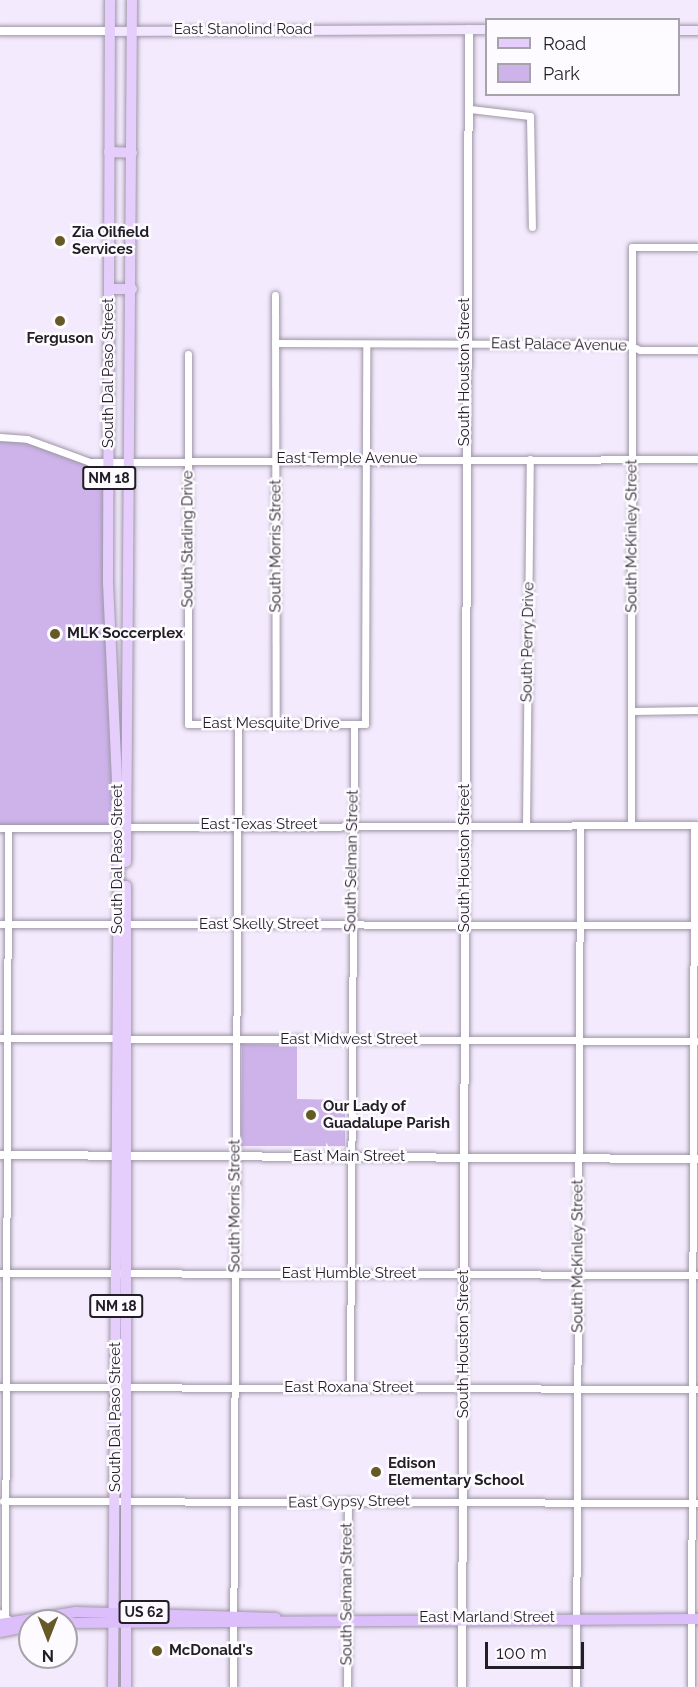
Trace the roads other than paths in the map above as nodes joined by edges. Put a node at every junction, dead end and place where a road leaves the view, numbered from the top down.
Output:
1 (110, 0) edge
2 (132, 0) edge
3 (469, 29) junction
4 (485, 29) edge
5 (680, 30) edge
6 (698, 30) edge
7 (0, 31) edge
8 (110, 31) junction
9 (132, 31) junction
10 (470, 110) junction
11 (109, 152) junction
12 (132, 153) junction
13 (532, 227) dead end
14 (698, 247) edge
15 (109, 289) junction
16 (132, 289) junction
17 (275, 295) dead end
18 (275, 344) junction
19 (366, 344) junction
20 (464, 344) junction
21 (634, 347) junction
22 (698, 350) edge
23 (188, 354) dead end
24 (0, 437) edge
25 (366, 458) junction
26 (276, 459) junction
27 (465, 459) junction
28 (530, 459) junction
29 (632, 459) junction
30 (698, 459) edge
31 (131, 460) junction
32 (189, 460) junction
33 (109, 462) junction
34 (698, 710) edge
35 (632, 711) junction
36 (188, 724) joint
37 (238, 724) junction
38 (276, 724) junction
39 (354, 724) junction
40 (123, 825) junction
41 (237, 825) junction
42 (353, 825) junction
43 (464, 825) junction
44 (526, 825) junction
45 (580, 825) junction
46 (631, 825) junction
47 (696, 825) edge
48 (4, 828) edge
49 (3, 924) edge
50 (122, 925) junction
51 (352, 925) junction
52 (465, 925) junction
53 (579, 925) junction
54 (696, 925) edge
55 (237, 926) junction
56 (3, 1038) edge
57 (235, 1039) junction
58 (122, 1040) junction
59 (351, 1040) junction
60 (466, 1040) junction
61 (579, 1040) junction
62 (696, 1041) edge
63 (3, 1155) edge
64 (122, 1156) junction
65 (235, 1157) junction
66 (350, 1157) junction
67 (465, 1157) junction
68 (578, 1158) junction
69 (695, 1159) edge
70 (3, 1273) edge
71 (122, 1274) junction
72 (234, 1274) junction
73 (351, 1274) junction
74 (464, 1274) junction
75 (578, 1274) junction
76 (695, 1275) edge
77 (2, 1387) edge
78 (234, 1388) junction
79 (463, 1388) junction
80 (121, 1389) junction
81 (350, 1389) junction
82 (577, 1389) junction
83 (695, 1389) edge
84 (2, 1501) edge
85 (348, 1501) junction
86 (234, 1502) junction
87 (463, 1502) junction
88 (576, 1503) junction
89 (695, 1503) edge
90 (121, 1504) junction
91 (114, 1617) junction
92 (126, 1617) junction
93 (234, 1617) junction
94 (348, 1618) junction
95 (462, 1618) junction
96 (576, 1618) junction
97 (694, 1618) edge
98 (7, 1620) edge
99 (78, 1622) edge
100 (0, 1632) edge
101 (113, 1687) edge
102 (126, 1687) edge
103 (233, 1687) edge
104 (347, 1687) edge
105 (462, 1687) edge
106 (576, 1687) edge
107 (691, 1687) edge

1 - 8 main road, NM 18
2 - 9 main road, NM 18
3 - 4 main road, East Stanolind Road
3 - 9 main road, East Stanolind Road
3 - 10 street, South Houston Street
5 - 6 main road
7 - 8 street, East Stanolind Road
8 - 9 main road, East Stanolind Road
8 - 11 main road, South Dal Paso Street / NM 18
9 - 12 main road, South Dal Paso Street / NM 18
10 - 13 street
10 - 20 street, South Houston Street
11 - 12 main road
11 - 15 main road, South Dal Paso Street / NM 18
12 - 16 main road, South Dal Paso Street / NM 18
14 - 21 street, South McKinley Street
15 - 16 main road
15 - 33 main road, South Dal Paso Street / NM 18
16 - 31 main road, South Dal Paso Street / NM 18
17 - 18 street, South Morris Street
18 - 19 street, East Palace Avenue
18 - 26 street, South Morris Street
19 - 20 street, East Palace Avenue
19 - 25 street, South Selman Street
20 - 21 street, East Palace Avenue
20 - 27 street, South Houston Street
21 - 22 street, East Palace Avenue
21 - 29 street, South McKinley Street
23 - 32 street, South Starling Drive
24 - 33 street, East Temple Avenue
25 - 26 street, East Temple Avenue
25 - 27 street, East Temple Avenue
25 - 39 street, South Selman Street
26 - 32 street, East Temple Avenue
26 - 38 street, South Morris Street
27 - 28 street, East Temple Avenue
27 - 43 street, South Houston Street
28 - 29 street, East Temple Avenue
28 - 44 street, South Perry Drive
29 - 30 street, East Temple Avenue
29 - 35 street, South McKinley Street
31 - 32 street, East Temple Avenue
31 - 33 street, East Temple Avenue
31 - 40 main road, South Dal Paso Street / NM 18
32 - 36 street, South Starling Drive
33 - 40 main road, South Dal Paso Street / NM 18
34 - 35 street
35 - 46 street, South McKinley Street
36 - 37 street, East Mesquite Drive
37 - 38 street, East Mesquite Drive
37 - 41 street, South Morris Street
38 - 39 street, East Mesquite Drive
39 - 42 street, South Selman Street
40 - 41 street, East Texas Street
40 - 48 street, East Texas Street
40 - 50 main road, South Dal Paso Street / NM 18
41 - 42 street, East Texas Street
41 - 55 street, South Morris Street
42 - 43 street, East Texas Street
42 - 51 street, South Selman Street
43 - 44 street, East Texas Street
43 - 52 street, South Houston Street
44 - 45 street, East Texas Street
45 - 46 street, East Texas Street
45 - 53 street, South McKinley Street
46 - 47 street, East Texas Street
47 - 54 street
48 - 49 street
49 - 50 street, East Skelly Street
49 - 56 street
50 - 55 street, East Skelly Street
50 - 58 main road, South Dal Paso Street / NM 18
51 - 52 street, East Skelly Street
51 - 55 street, East Skelly Street
51 - 59 street, South Selman Street
52 - 53 street, East Skelly Street
52 - 60 street, South Houston Street
53 - 54 street, East Skelly Street
53 - 61 street, South McKinley Street
54 - 62 street
55 - 57 street, South Morris Street
56 - 58 street, East Midwest Street
56 - 63 street
57 - 58 street, East Midwest Street
57 - 59 street, East Midwest Street
57 - 65 street, South Morris Street
58 - 64 main road, South Dal Paso Street / NM 18
59 - 60 street, East Midwest Street
59 - 66 street, South Selman Street
60 - 61 street, East Midwest Street
60 - 67 street, South Houston Street
61 - 62 street, East Midwest Street
61 - 68 street, South McKinley Street
62 - 69 street
63 - 64 street, East Main Street
63 - 70 street
64 - 65 street, East Main Street
64 - 71 main road, South Dal Paso Street / NM 18
65 - 66 street, East Main Street
65 - 72 street, South Morris Street
66 - 67 street, East Main Street
66 - 73 street, South Selman Street
67 - 68 street, East Main Street
67 - 74 street, South Houston Street
68 - 69 street, East Main Street
68 - 75 street, South McKinley Street
69 - 76 street
70 - 71 street, East Humble Street
70 - 77 street
71 - 72 street, East Humble Street
71 - 80 main road, South Dal Paso Street / NM 18
72 - 73 street, East Humble Street
72 - 78 street, South Morris Street
73 - 74 street, East Humble Street
73 - 81 street, South Selman Street
74 - 75 street, East Humble Street
74 - 79 street, South Houston Street
75 - 76 street, East Humble Street
75 - 82 street, South McKinley Street
76 - 83 street
77 - 80 street, East Roxana Street
77 - 84 street
78 - 80 street, East Roxana Street
78 - 81 street, East Roxana Street
78 - 86 street, South Morris Street
79 - 81 street, East Roxana Street
79 - 82 street, East Roxana Street
79 - 87 street, South Houston Street
80 - 90 main road, South Dal Paso Street / NM 18
82 - 83 street, East Roxana Street
82 - 88 street, South McKinley Street
83 - 89 street
84 - 90 street, East Gypsy Street
84 - 98 street
85 - 86 street, East Gypsy Street
85 - 87 street, East Gypsy Street
85 - 94 street, South Selman Street
86 - 90 street, East Gypsy Street
86 - 93 street, South Morris Street
87 - 88 street, East Gypsy Street
87 - 95 street, South Houston Street
88 - 89 street, East Gypsy Street
88 - 96 street, South McKinley Street
89 - 97 street
90 - 91 main road, South Dal Paso Street / NM 18
90 - 92 main road, South Dal Paso Street / NM 18
91 - 92 highway, East Marland Street / US 62
91 - 98 highway, East Marland Street / US 62
91 - 99 highway, East Marland Street / US 62
91 - 101 main road, South Dal Paso Street / NM 18
92 - 93 highway, East Marland Street / US 62
92 - 102 main road, South Dal Paso Street / NM 18
93 - 94 highway, East Marland Street / US 62
93 - 103 street, South Morris Street
94 - 95 highway, East Marland Street / US 62
94 - 104 street, South Selman Street
95 - 96 highway, East Marland Street / US 62
95 - 105 street, South Houston Street
96 - 97 highway, East Marland Street / US 62
96 - 106 street, South McKinley Street
97 - 107 street
98 - 100 highway, US 62

